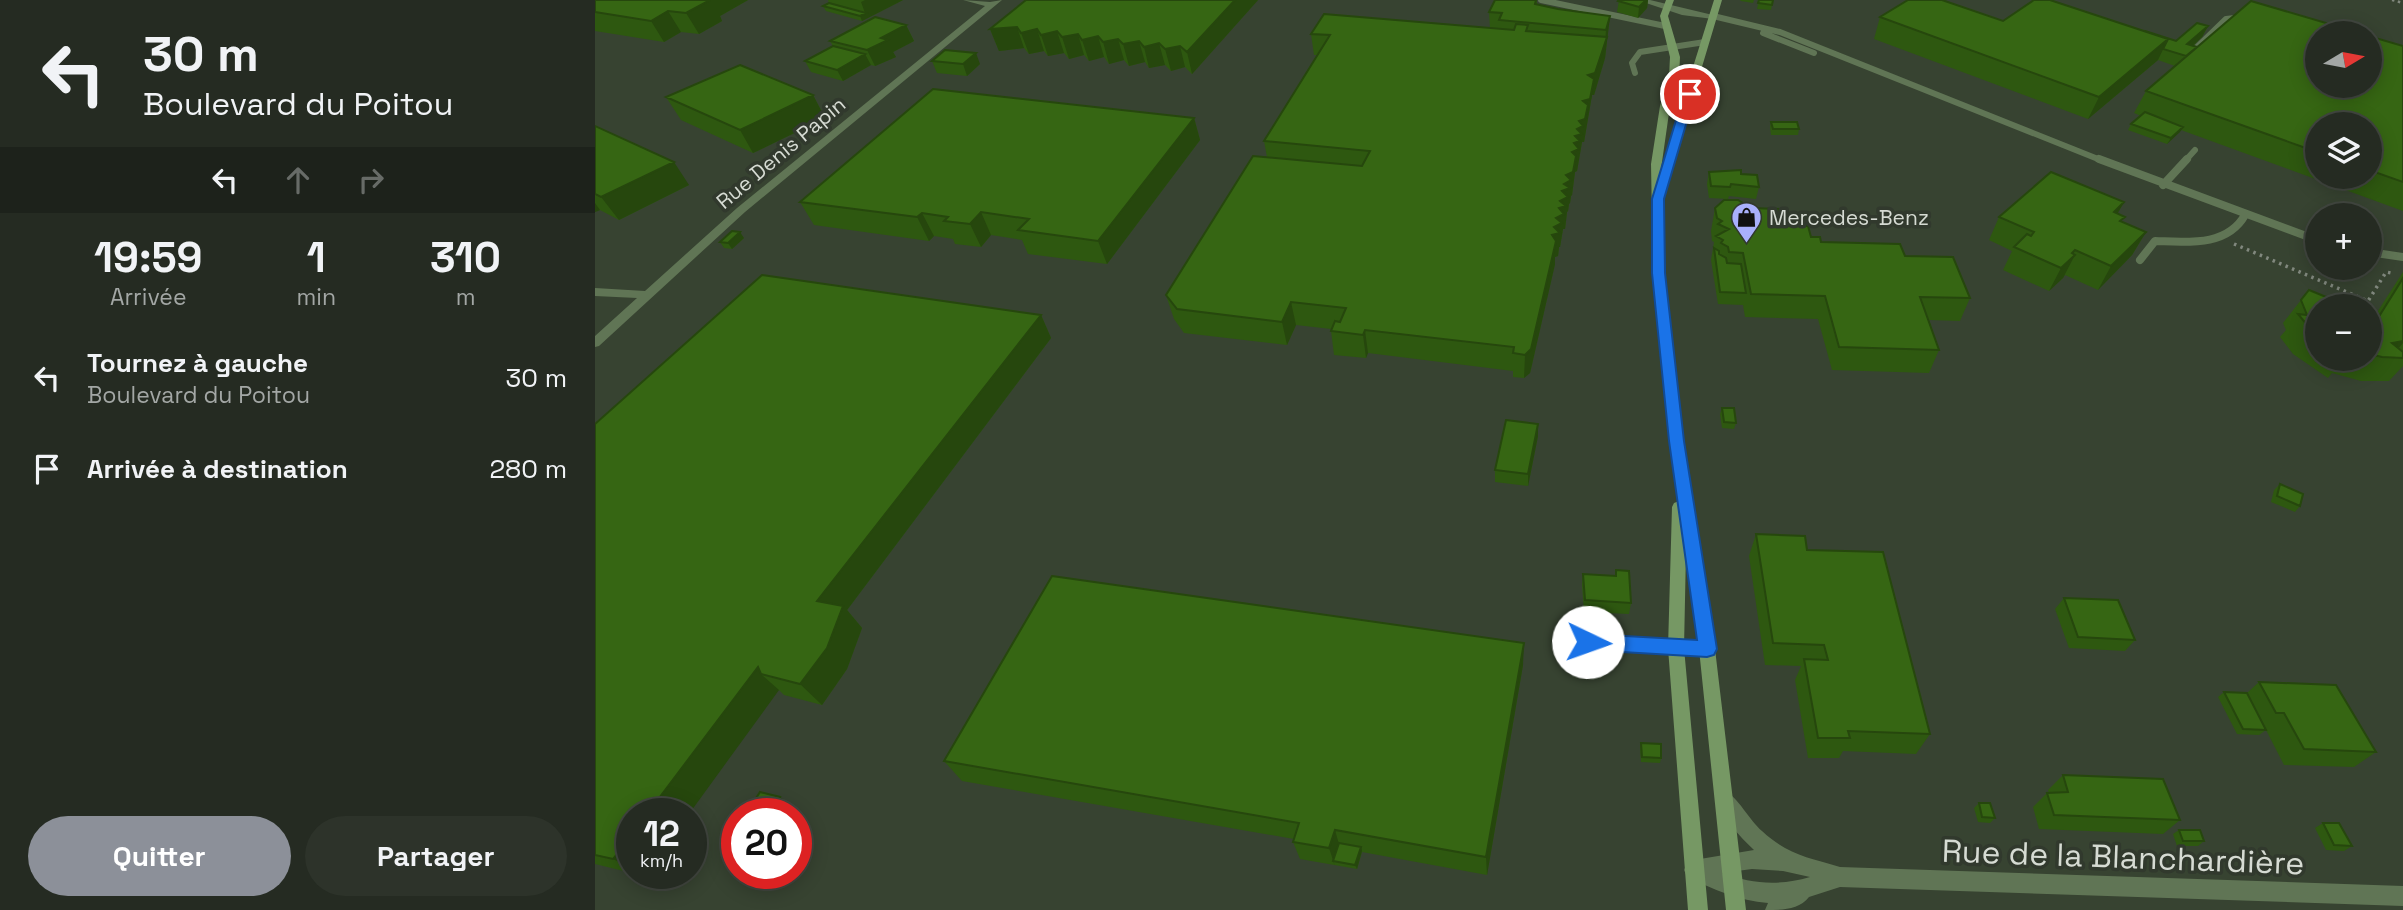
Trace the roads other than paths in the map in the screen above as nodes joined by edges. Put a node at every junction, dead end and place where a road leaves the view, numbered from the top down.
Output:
1 (967, 0) edge
2 (1541, 0) edge
3 (1641, 0) edge
4 (995, 2) edge
5 (1668, 4) edge
6 (1714, 6) edge
7 (2248, 17) edge
8 (1665, 26) junction
9 (1705, 42) junction
10 (1672, 47) junction
11 (2191, 53) edge
12 (1635, 73) dead end
13 (2195, 150) dead end
14 (2163, 185) junction
15 (1658, 199) junction
16 (2245, 215) junction
17 (2305, 236) edge
18 (2382, 254) edge
19 (2403, 257) edge
20 (2140, 260) edge
21 (595, 292) edge
22 (645, 295) junction
23 (595, 343) edge
24 (1680, 467) junction
25 (1588, 642) dead end
26 (1677, 648) junction
27 (1707, 649) junction
28 (1724, 799) junction
29 (1731, 860) junction
30 (1789, 861) junction
31 (1694, 870) junction
32 (1840, 877) junction
33 (1813, 887) junction
34 (1734, 889) junction
35 (2403, 896) edge
36 (1698, 910) edge
37 (1736, 910) edge
38 (1775, 910) edge

1 - 4 street
2 - 8 lane
3 - 5 street
4 - 22 street, Rue Denis Papin
5 - 6 street
5 - 8 main road
6 - 9 main road
6 - 14 lane
7 - 11 lane
8 - 10 main road
9 - 10 lane
9 - 15 main road
10 - 12 lane
10 - 15 main road
13 - 14 lane
14 - 16 lane
15 - 24 main road
16 - 17 lane
16 - 20 lane
18 - 19 lane
21 - 22 street
22 - 23 street, Rue Denis Papin
24 - 26 main road
24 - 27 main road
25 - 26 lane
26 - 27 lane
26 - 31 main road
27 - 28 main road
28 - 29 main road
28 - 30 street, Rue de la Blanchardière
29 - 30 street, Rue de la Blanchardière
29 - 31 street, Rue de la Blanchardière
29 - 34 main road
30 - 32 street, Rue de la Blanchardière
31 - 34 street, Rue de la Blanchardière
31 - 36 main road
32 - 33 street, Rue de la Blanchardière
32 - 35 street, Rue de la Blanchardière
33 - 34 street, Rue de la Blanchardière
33 - 38 street, Rue de la Blanchardière
34 - 37 main road

